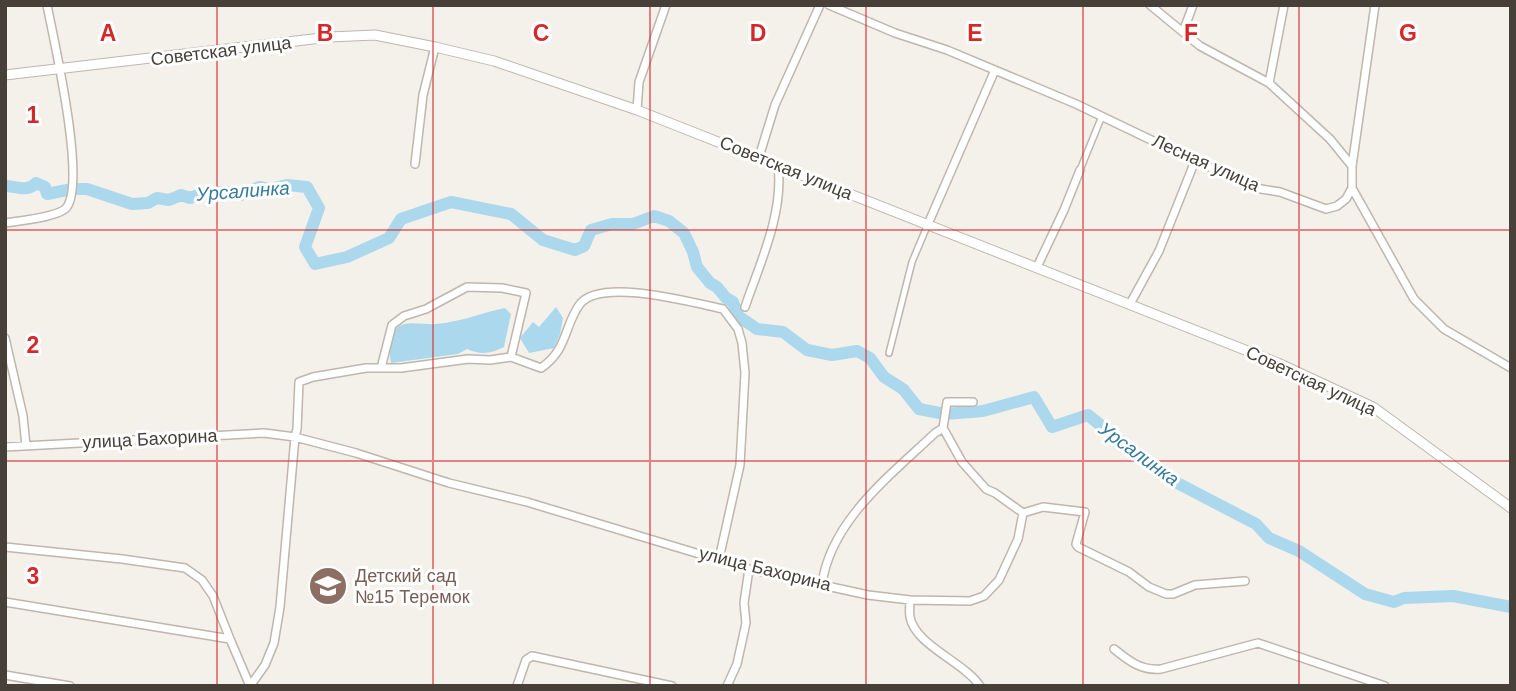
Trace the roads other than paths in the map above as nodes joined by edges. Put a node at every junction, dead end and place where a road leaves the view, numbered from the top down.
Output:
1 (47, 5) edge
2 (666, 5) edge
3 (820, 5) edge
4 (829, 5) edge
5 (1150, 5) edge
6 (1193, 5) edge
7 (1284, 5) edge
8 (1375, 5) edge
9 (1184, 32) junction
10 (435, 47) junction
11 (60, 69) junction
12 (995, 70) junction
13 (5, 75) edge
14 (1269, 83) junction
15 (638, 110) junction
16 (1101, 116) junction
17 (759, 157) junction
18 (1195, 161) junction
19 (415, 164) dead end
20 (779, 165) junction
21 (1352, 166) junction
22 (1080, 170) joint
23 (1352, 188) junction
24 (5, 223) edge
25 (928, 224) junction
26 (1037, 267) junction
27 (1130, 304) junction
28 (745, 307) dead end
29 (5, 338) edge
30 (889, 353) dead end
31 (511, 358) junction
32 (382, 368) junction
33 (1511, 368) edge
34 (972, 402) dead end
35 (943, 428) junction
36 (295, 437) junction
37 (26, 446) junction
38 (5, 447) edge
39 (1511, 508) edge
40 (1023, 513) junction
41 (5, 547) edge
42 (719, 559) junction
43 (749, 569) junction
44 (1245, 581) dead end
45 (822, 584) junction
46 (910, 600) junction
47 (5, 602) edge
48 (230, 639) junction
49 (1114, 649) dead end
50 (5, 675) edge
51 (70, 686) edge
52 (250, 686) edge
53 (517, 686) edge
54 (672, 686) edge
55 (727, 686) edge
56 (980, 686) edge
57 (1385, 686) edge

1 - 11 street
2 - 15 street
3 - 17 street
4 - 12 street, Лесная улица
5 - 9 street
6 - 9 street
7 - 14 street
8 - 21 street
9 - 14 street
10 - 11 street, Советская улица
10 - 15 street, Советская улица
10 - 19 street
11 - 13 street, Советская улица
11 - 24 street
12 - 16 street, Лесная улица
12 - 25 street
14 - 21 street
15 - 17 street, Советская улица
16 - 18 street, Лесная улица
16 - 22 street
17 - 20 street, Советская улица
18 - 23 street, Лесная улица
18 - 27 street
20 - 25 street, Советская улица
20 - 28 street
21 - 23 street
22 - 26 street
23 - 33 street
25 - 26 street, Советская улица
25 - 30 street
26 - 27 street, Советская улица
27 - 39 street, Советская улица
29 - 37 street
31 - 32 street
31 - 32 street
31 - 42 street
32 - 36 street
34 - 35 street
35 - 40 street
35 - 45 street
36 - 37 street, улица Бахорина
36 - 42 street, улица Бахорина
36 - 52 street
37 - 38 street, улица Бахорина
40 - 44 street
40 - 46 street, улица Бахорина
41 - 48 street
42 - 43 street, улица Бахорина
43 - 45 street, улица Бахорина
43 - 55 street
45 - 46 street, улица Бахорина
46 - 56 street
47 - 48 street
48 - 52 street
49 - 57 street
50 - 51 street
53 - 54 street

